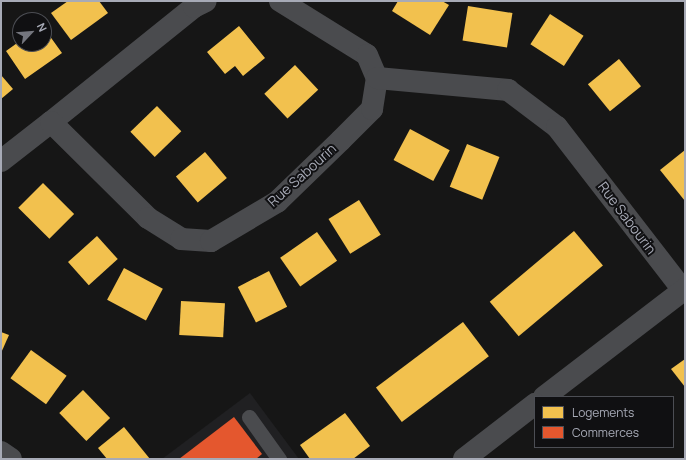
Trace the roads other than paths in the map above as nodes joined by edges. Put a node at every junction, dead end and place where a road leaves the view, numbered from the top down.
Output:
1 (206, 1) edge
2 (280, 1) edge
3 (377, 78) junction
4 (50, 122) junction
5 (1, 161) edge
6 (684, 289) edge
7 (545, 396) edge
8 (534, 405) edge
9 (249, 417) dead end
10 (1, 452) edge
11 (11, 459) edge
12 (279, 459) edge
13 (464, 459) edge

1 - 4 street
2 - 3 street
3 - 4 street, Rue Sabourin
3 - 6 street, Rue Sabourin
4 - 5 street
6 - 7 street
8 - 13 street
9 - 12 lane
10 - 11 street

